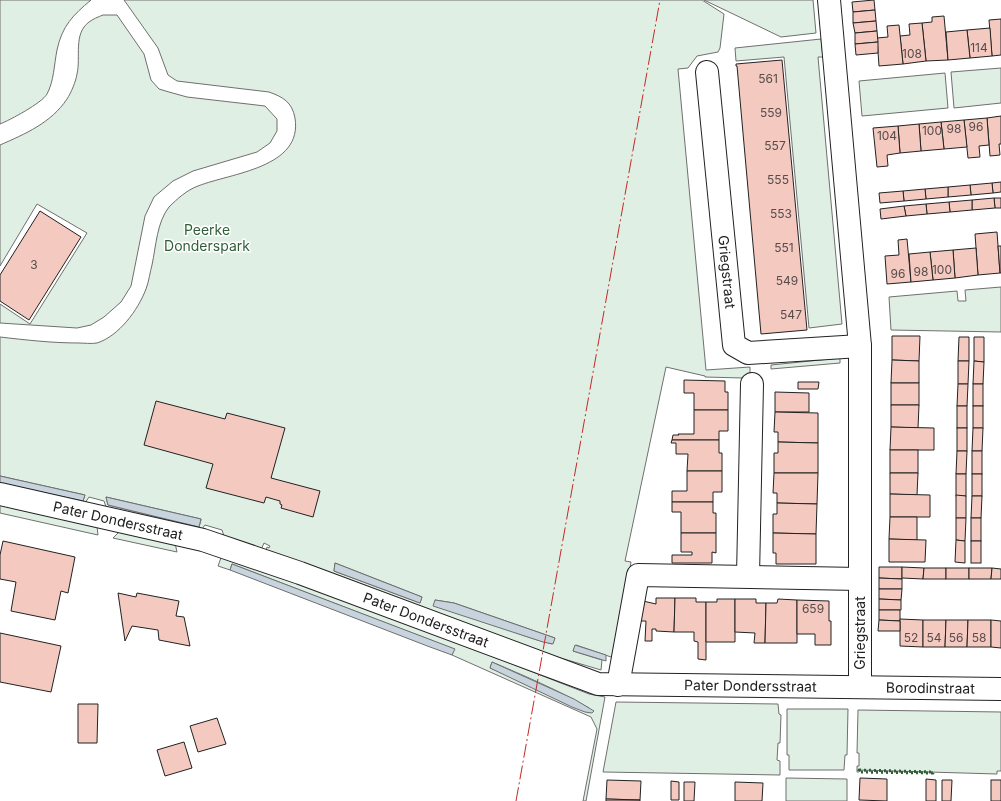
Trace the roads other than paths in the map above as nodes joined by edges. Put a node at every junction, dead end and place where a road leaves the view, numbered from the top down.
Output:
1 (829, 0) edge
2 (707, 72) dead end
3 (860, 346) junction
4 (752, 384) dead end
5 (0, 494) edge
6 (748, 576) junction
7 (860, 579) junction
8 (618, 685) junction
9 (860, 687) junction
10 (1001, 689) edge

1 - 3 street, Griegstraat
2 - 3 street, Griegstraat
3 - 7 street, Griegstraat
4 - 6 street
5 - 8 street, Pater Dondersstraat
6 - 7 street, Griegstraat
6 - 8 street, Griegstraat
7 - 9 street, Griegstraat
8 - 9 street, Pater Dondersstraat
9 - 10 street, Borodinstraat

